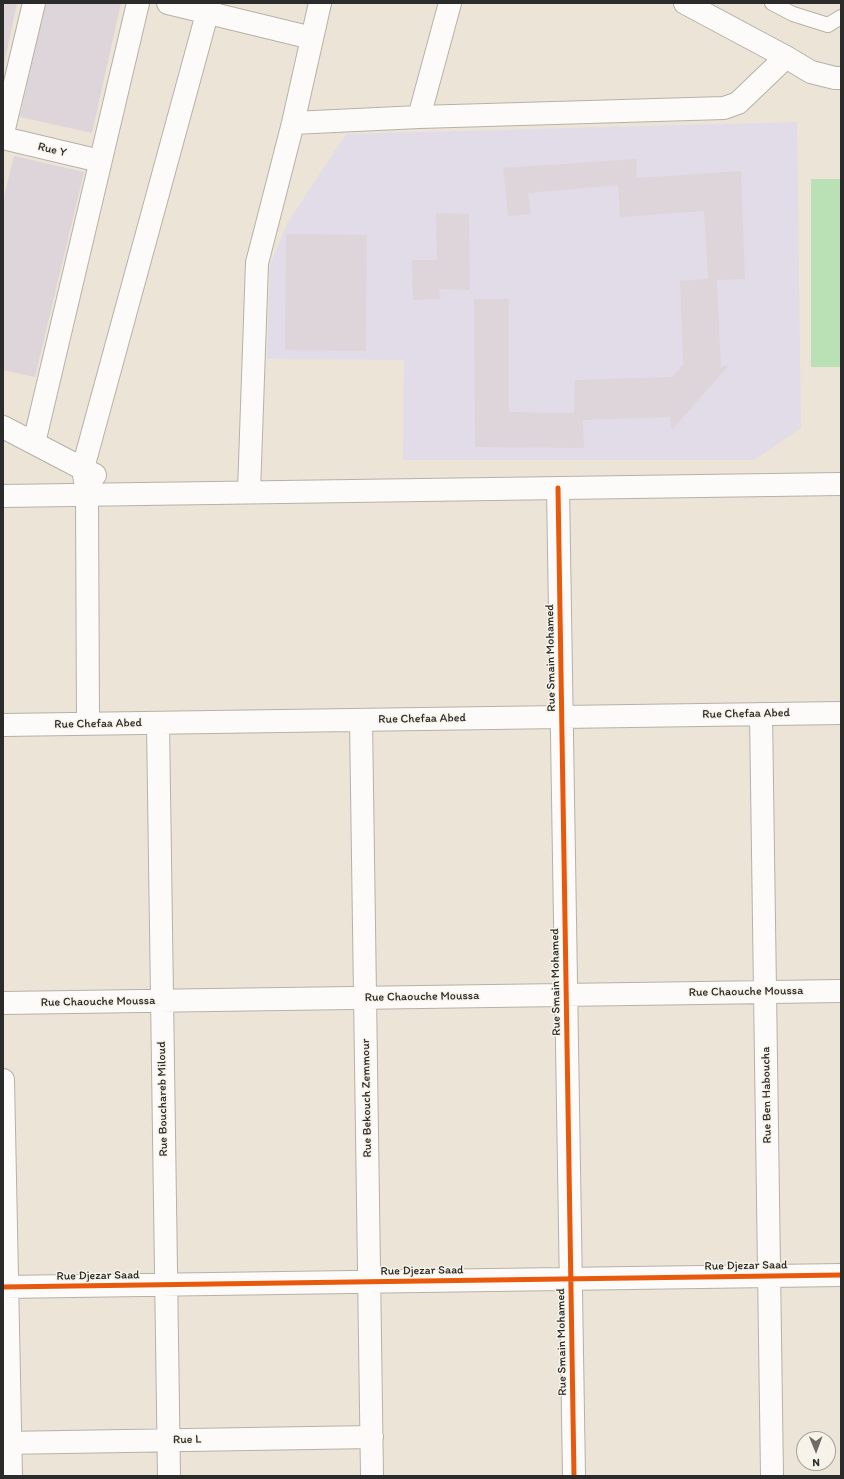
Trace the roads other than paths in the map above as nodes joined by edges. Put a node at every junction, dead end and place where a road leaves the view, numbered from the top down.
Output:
1 (34, 3) edge
2 (138, 3) edge
3 (168, 3) edge
4 (320, 3) edge
5 (450, 3) edge
6 (685, 3) edge
7 (772, 3) edge
8 (209, 8) edge
9 (841, 17) edge
10 (312, 38) junction
11 (786, 57) junction
12 (841, 78) edge
13 (419, 117) junction
14 (293, 124) junction
15 (3, 133) edge
16 (3, 138) edge
17 (100, 162) junction
18 (3, 427) edge
19 (34, 443) junction
20 (83, 468) junction
21 (841, 484) edge
22 (558, 488) junction
23 (249, 492) junction
24 (87, 494) junction
25 (125, 494) junction
26 (3, 496) edge
27 (841, 713) edge
28 (761, 714) junction
29 (563, 717) junction
30 (361, 720) junction
31 (158, 723) junction
32 (88, 724) junction
33 (3, 725) edge
34 (841, 991) edge
35 (765, 992) junction
36 (567, 995) junction
37 (365, 998) junction
38 (161, 1001) junction
39 (3, 1003) edge
40 (3, 1080) edge
41 (4, 1152) edge
42 (841, 1275) edge
43 (769, 1276) junction
44 (571, 1279) junction
45 (369, 1282) junction
46 (166, 1285) junction
47 (5, 1287) edge
48 (372, 1437) junction
49 (168, 1440) junction
50 (6, 1443) edge
51 (11, 1476) edge
52 (168, 1476) edge
53 (372, 1476) edge
54 (574, 1476) edge
55 (772, 1476) edge

1 - 15 street
2 - 17 street
3 - 8 street
4 - 10 street
5 - 13 street
6 - 11 street
7 - 9 lane
8 - 10 street
8 - 20 street
10 - 14 street
11 - 12 street
11 - 13 street
13 - 14 street
14 - 23 street
16 - 17 street, Rue Y
17 - 19 street
18 - 19 street
19 - 20 street
20 - 24 street
20 - 25 street
21 - 22 street
22 - 23 street
22 - 29 street, Rue Smain Mohamed
23 - 25 street
24 - 25 street
24 - 26 street
24 - 32 street
27 - 28 street, Rue Chefaa Abed
28 - 29 street, Rue Chefaa Abed
28 - 35 street, Rue Ben Haboucha
29 - 30 street, Rue Chefaa Abed
29 - 36 street, Rue Smain Mohamed
30 - 31 street, Rue Chefaa Abed
30 - 37 street, Rue Bekouch Zemmour
31 - 32 street, Rue Chefaa Abed
31 - 38 street, Rue Bouchareb Miloud
32 - 33 street, Rue Chefaa Abed
34 - 35 street, Rue Chaouche Moussa
35 - 36 street, Rue Chaouche Moussa
35 - 43 street, Rue Ben Haboucha
36 - 37 street, Rue Chaouche Moussa
36 - 44 street, Rue Smain Mohamed
37 - 38 street, Rue Chaouche Moussa
37 - 45 street, Rue Bekouch Zemmour
38 - 39 street, Rue Chaouche Moussa
38 - 46 street, Rue Bouchareb Miloud
40 - 41 street
41 - 47 street
42 - 43 street, Rue Djezar Saad
43 - 44 street, Rue Djezar Saad
43 - 55 street, Rue Ben Haboucha
44 - 45 street, Rue Djezar Saad
44 - 54 street, Rue Smain Mohamed
45 - 46 street, Rue Djezar Saad
45 - 48 street, Rue Bekouch Zemmour
46 - 47 street, Rue Djezar Saad
46 - 49 street, Rue Bouchareb Miloud
47 - 50 street
48 - 49 street, Rue L
48 - 53 street, Rue Bekouch Zemmour
49 - 50 street, Rue L
49 - 52 street, Rue Bouchareb Miloud
50 - 51 street

